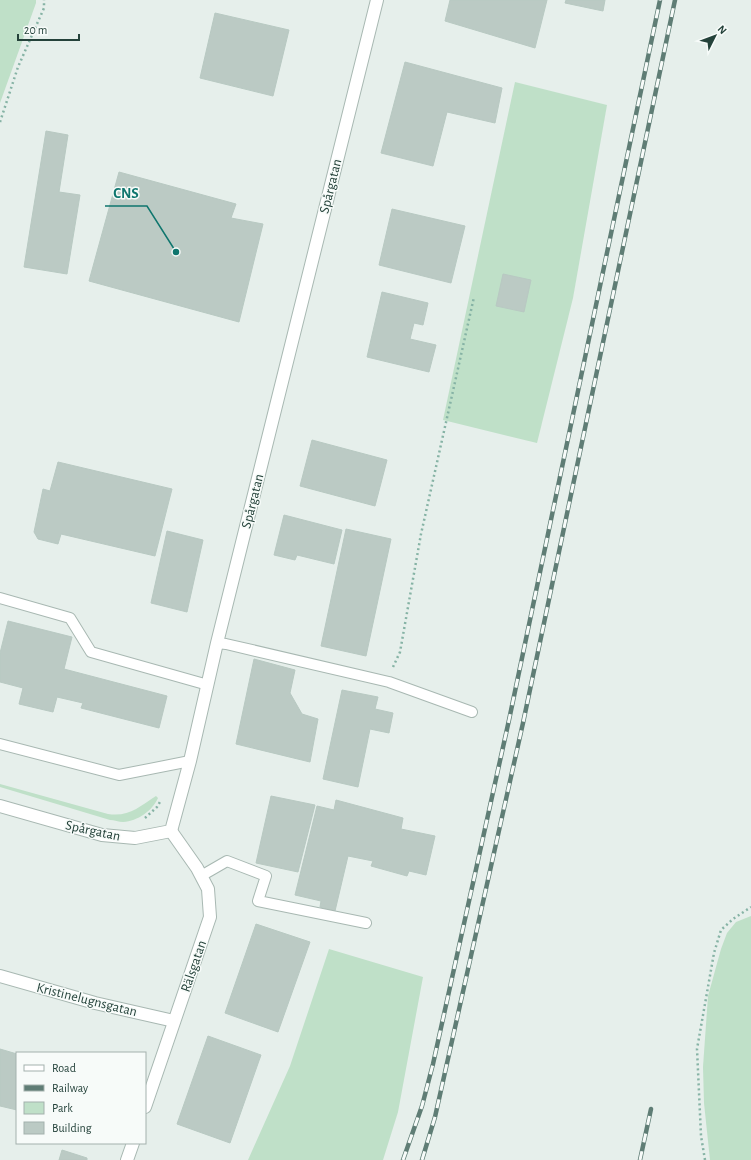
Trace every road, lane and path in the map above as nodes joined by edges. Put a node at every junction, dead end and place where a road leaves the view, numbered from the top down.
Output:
1 (44, 0) edge
2 (377, 0) edge
3 (0, 122) edge
4 (474, 297) dead end
5 (0, 598) edge
6 (217, 643) junction
7 (389, 682) junction
8 (208, 685) junction
9 (472, 712) dead end
10 (0, 744) edge
11 (190, 761) junction
12 (180, 797) junction
13 (0, 806) edge
14 (140, 822) dead end
15 (171, 831) junction
16 (201, 876) junction
17 (751, 907) edge
18 (366, 923) dead end
19 (0, 976) edge
20 (174, 1021) junction
21 (146, 1104) edge
22 (133, 1144) edge
23 (127, 1160) edge
24 (705, 1160) edge

1 - 3 path
2 - 6 street, Spårgatan
4 - 7 path
5 - 8 lane
6 - 7 lane
6 - 8 street, Spårgatan
7 - 9 lane
8 - 11 street, Spårgatan
10 - 11 lane
11 - 12 street, Spårgatan
12 - 14 path
12 - 15 street, Spårgatan
13 - 15 street, Spårgatan
15 - 16 street, Rälsgatan
16 - 18 lane
16 - 20 street, Rälsgatan
17 - 24 path
19 - 20 street, Kristinelugnsgatan
20 - 21 street, Rälsgatan
22 - 23 street

